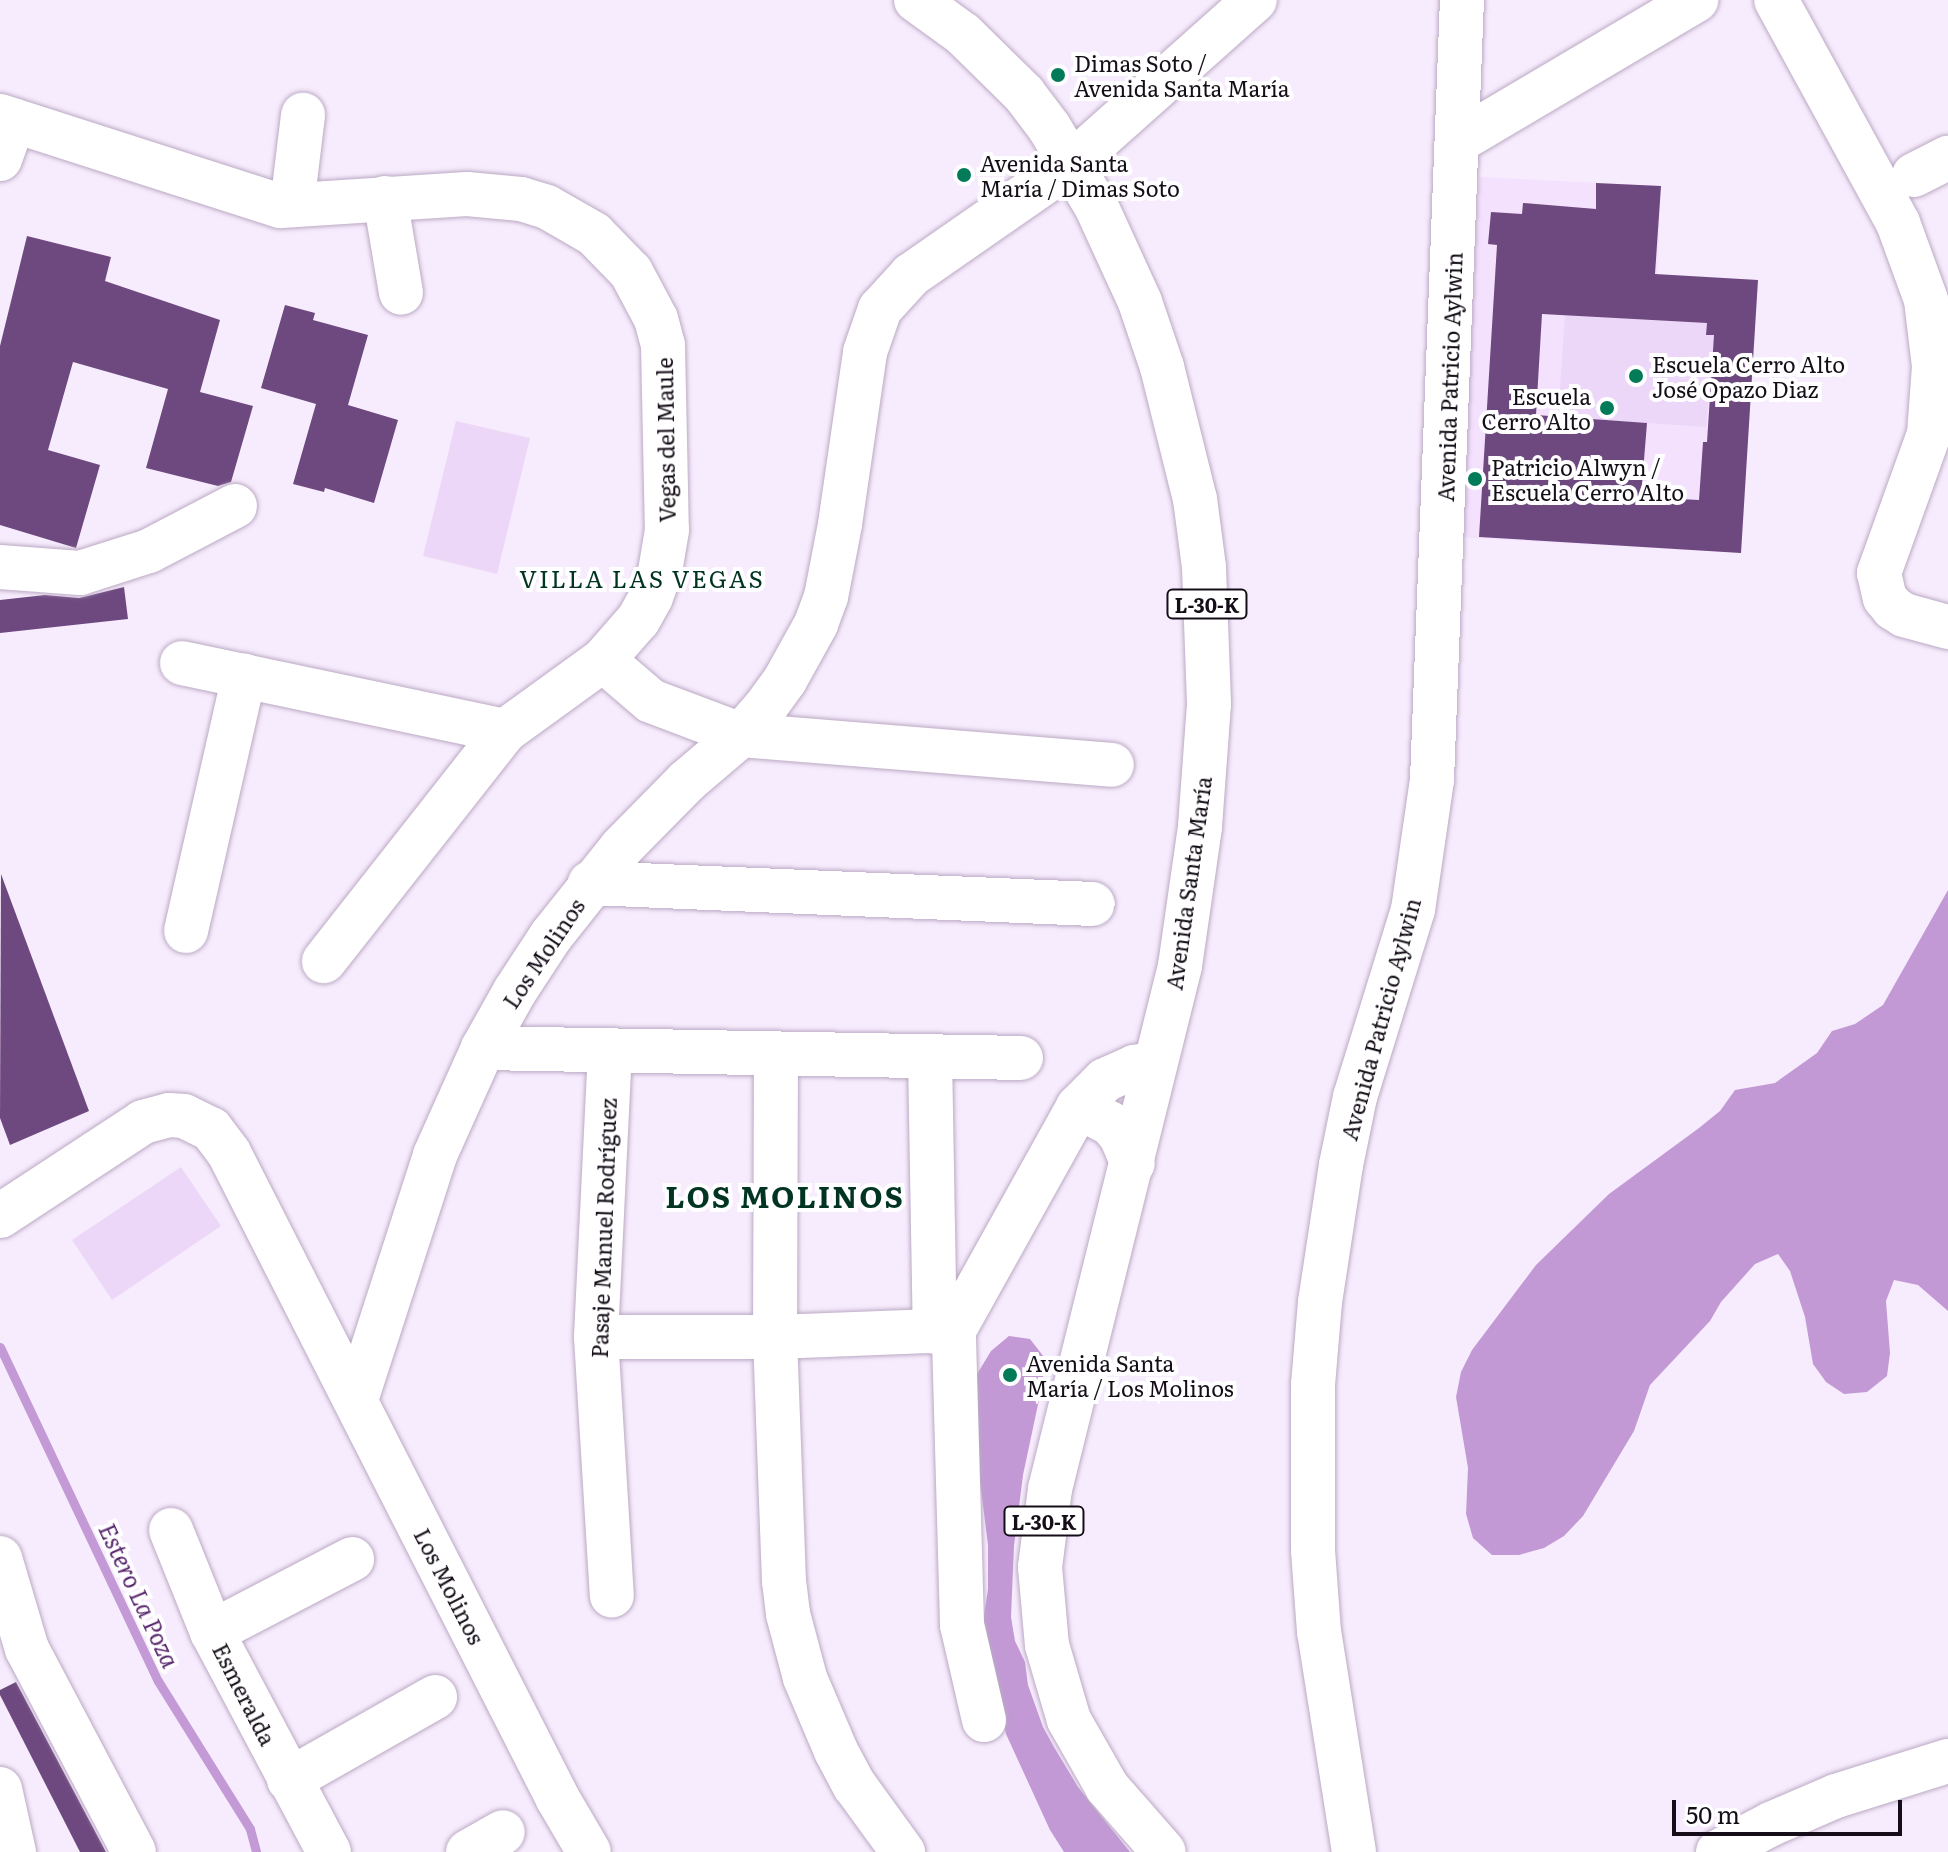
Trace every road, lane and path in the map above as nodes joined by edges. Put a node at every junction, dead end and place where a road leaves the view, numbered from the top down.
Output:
1 (916, 0) edge
2 (1255, 0) edge
3 (1462, 0) edge
4 (1696, 0) edge
5 (1776, 0) edge
6 (303, 115) dead end
7 (5, 132) edge
8 (1458, 141) junction
9 (1072, 163) junction
10 (385, 198) junction
11 (292, 205) junction
12 (401, 293) dead end
13 (235, 506) dead end
14 (0, 567) edge
15 (1948, 627) edge
16 (603, 660) junction
17 (182, 663) dead end
18 (244, 676) junction
19 (505, 731) junction
20 (741, 735) junction
21 (1112, 765) dead end
22 (590, 883) junction
23 (1093, 904) dead end
24 (186, 931) dead end
25 (324, 961) dead end
26 (483, 1048) junction
27 (610, 1050) junction
28 (776, 1053) junction
29 (930, 1056) junction
30 (1021, 1058) dead end
31 (1153, 1064) junction
32 (1078, 1107) junction
33 (1133, 1164) junction
34 (0, 1216) edge
35 (944, 1331) junction
36 (596, 1337) junction
37 (775, 1337) junction
38 (356, 1400) junction
39 (171, 1530) dead end
40 (0, 1558) edge
41 (352, 1559) dead end
42 (612, 1596) dead end
43 (212, 1632) junction
44 (435, 1697) dead end
45 (984, 1720) dead end
46 (1948, 1761) edge
47 (289, 1780) junction
48 (0, 1789) edge
49 (1344, 1795) junction
50 (14, 1852) edge
51 (134, 1852) edge
52 (329, 1852) edge
53 (589, 1852) edge
54 (903, 1852) edge
55 (1164, 1852) edge
56 (1354, 1852) edge
57 (1384, 1852) edge
58 (1718, 1852) edge

1 - 9 street, Avenida Santa María / L-30-K
2 - 9 street, Los Molinos
3 - 8 street, Avenida Patricio Aylwin
4 - 8 street
5 - 15 street
6 - 11 street
7 - 11 street, Vegas del Maule
8 - 49 street, Avenida Patricio Aylwin
9 - 20 street, Los Molinos
9 - 31 street, Avenida Santa María / L-30-K
10 - 11 street, Vegas del Maule
10 - 12 street
10 - 16 street, Vegas del Maule
13 - 14 street
16 - 19 street, Vegas del Maule
16 - 20 street
17 - 18 street
18 - 19 street
18 - 24 street
19 - 25 street, Vegas del Maule
20 - 21 street
20 - 22 street, Los Molinos
22 - 23 street
22 - 26 street, Los Molinos
26 - 27 street
26 - 38 street, Los Molinos
27 - 28 street
27 - 36 street, Pasaje Manuel Rodríguez
28 - 29 street
28 - 37 street
29 - 30 street
29 - 35 street
31 - 32 street
31 - 33 street, Avenida Santa María / L-30-K
32 - 33 street
32 - 35 street
33 - 55 street, Avenida Santa María / L-30-K
34 - 38 street
35 - 37 street
35 - 45 street
36 - 37 street
36 - 42 street, Pasaje Manuel Rodríguez
37 - 54 street
38 - 53 street, Los Molinos
39 - 43 street, Esmeralda
40 - 51 street
41 - 43 street
43 - 47 street, Esmeralda
44 - 47 street
46 - 58 street
47 - 52 street, Esmeralda
48 - 50 street
49 - 56 street, Avenida Patricio Aylwin
49 - 57 street, Avenida Patricio Aylwin

